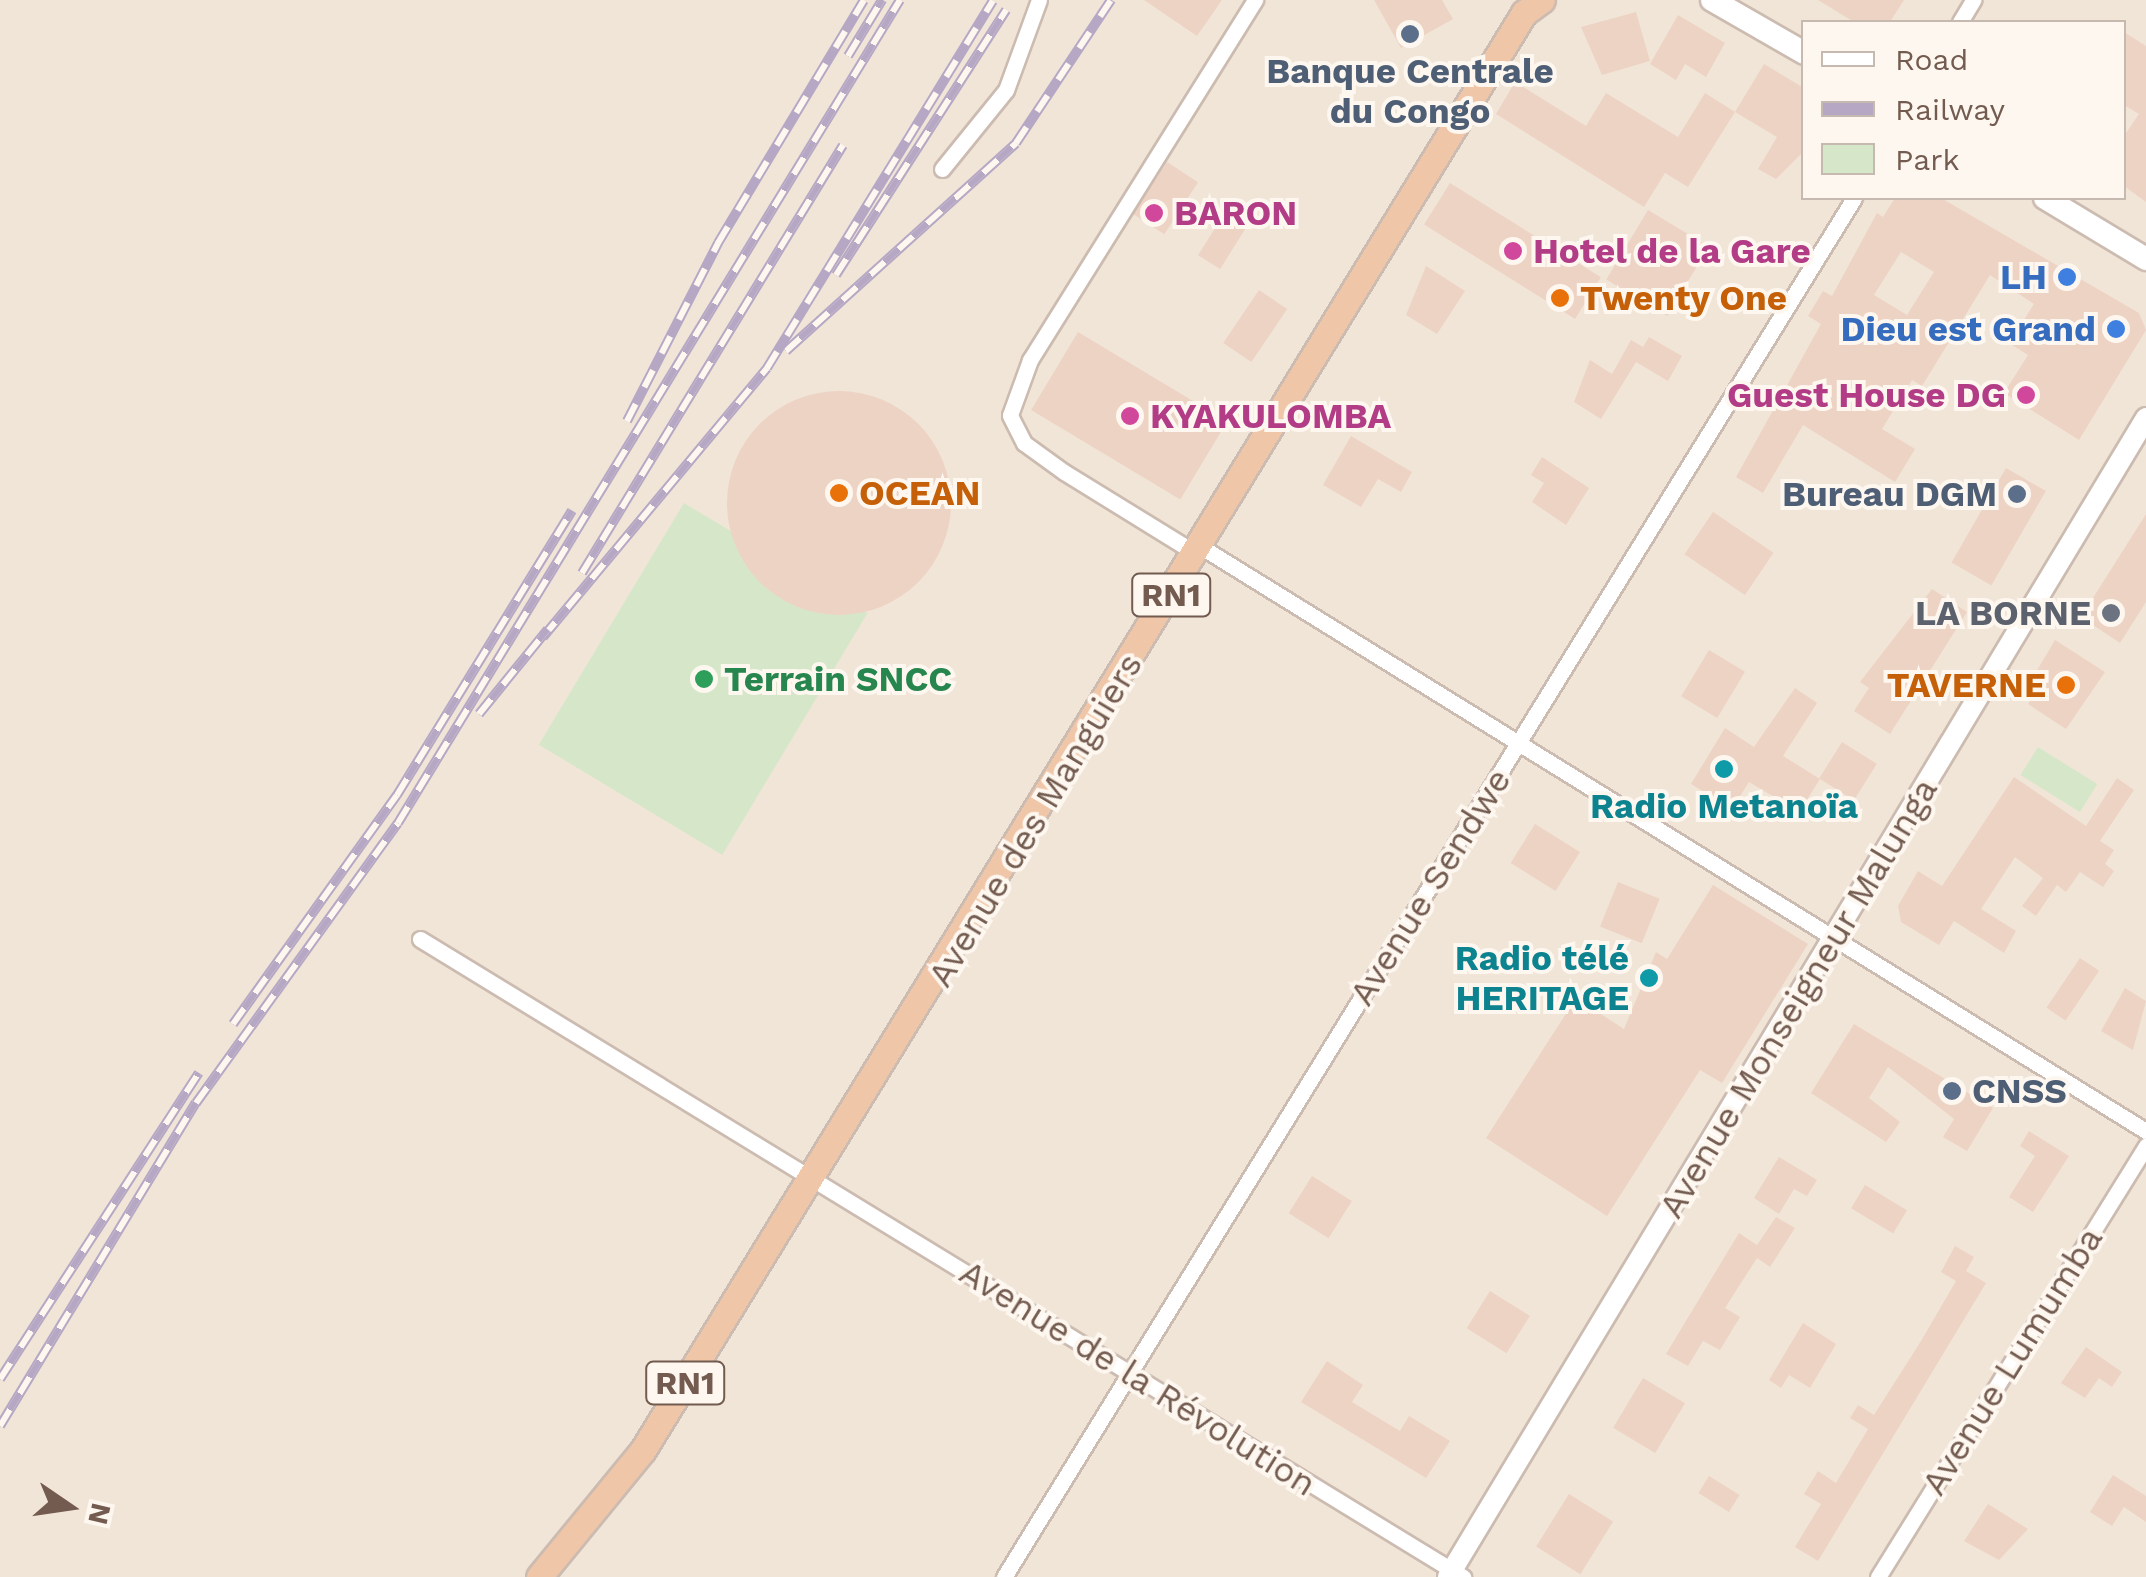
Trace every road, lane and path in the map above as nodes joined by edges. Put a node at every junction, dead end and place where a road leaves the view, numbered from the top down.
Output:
1 (1040, 0) edge
2 (1255, 0) edge
3 (1712, 0) edge
4 (1531, 4) edge
5 (1801, 51) edge
6 (942, 169) dead end
7 (1853, 200) edge
8 (2048, 200) edge
9 (2146, 259) edge
10 (2146, 418) edge
11 (1200, 551) junction
12 (1518, 743) junction
13 (420, 939) dead end
14 (1835, 939) junction
15 (2146, 1131) edge
16 (2146, 1146) edge
17 (816, 1176) junction
18 (1130, 1375) junction
19 (1454, 1575) edge
20 (539, 1577) edge
21 (1004, 1577) edge
22 (1878, 1577) edge

1 - 6 street
2 - 11 street
3 - 5 main road
4 - 11 highway, Avenue des Manguiers / RN1
7 - 12 street, Avenue Sendwe
8 - 9 main road
10 - 14 street, Avenue Monseigneur Malunga
11 - 12 street
11 - 17 highway, Avenue des Manguiers / RN1
12 - 14 street
12 - 18 street, Avenue Sendwe
13 - 17 street, Avenue de la Révolution
14 - 15 street
14 - 19 street, Avenue Monseigneur Malunga
16 - 22 street, Avenue Lumumba
17 - 18 street, Avenue de la Révolution
17 - 20 highway, Avenue des Manguiers / RN1
18 - 19 street, Avenue de la Révolution
18 - 21 street, Avenue Sendwe

